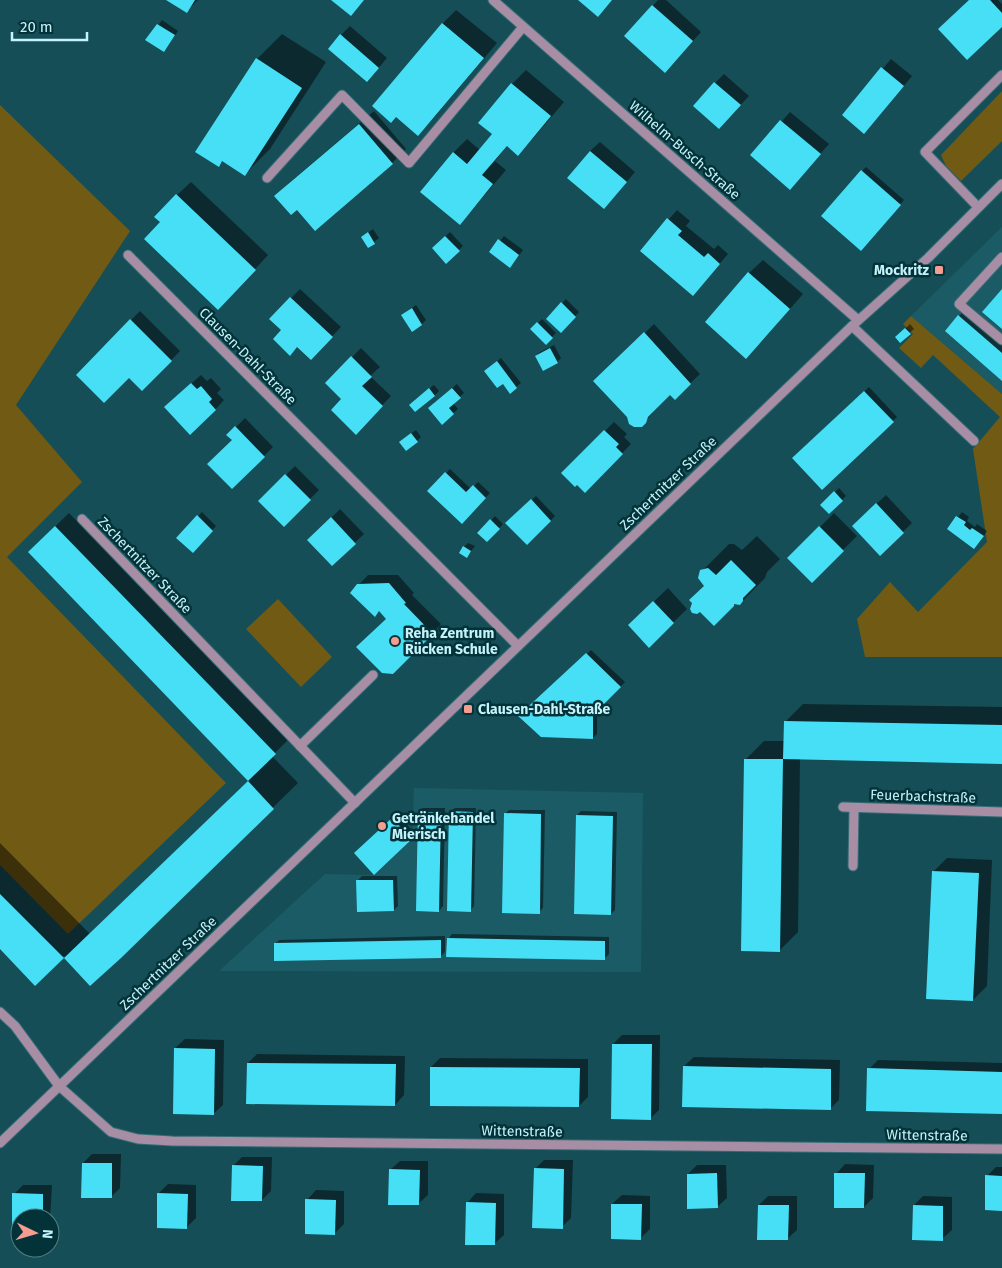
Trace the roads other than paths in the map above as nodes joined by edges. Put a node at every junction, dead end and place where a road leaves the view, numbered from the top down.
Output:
1 (493, 0) edge
2 (523, 26) junction
3 (1002, 75) edge
4 (267, 178) dead end
5 (1002, 184) edge
6 (978, 207) junction
7 (128, 255) dead end
8 (1002, 258) edge
9 (855, 323) junction
10 (1002, 340) edge
11 (974, 441) dead end
12 (82, 519) dead end
13 (518, 646) junction
14 (373, 675) dead end
15 (300, 746) junction
16 (355, 803) junction
17 (843, 807) dead end
18 (854, 808) junction
19 (1002, 812) edge
20 (853, 866) dead end
21 (0, 1012) edge
22 (60, 1086) junction
23 (0, 1143) edge
24 (1002, 1149) edge

1 - 2 street, Wilhelm-Busch-Straße
2 - 4 street
2 - 9 street, Wilhelm-Busch-Straße
3 - 6 street
5 - 6 street, Zschertnitzer Straße
6 - 9 street, Zschertnitzer Straße
7 - 13 street, Clausen-Dahl-Straße
8 - 10 street
9 - 11 street, Wilhelm-Busch-Straße
9 - 13 street, Zschertnitzer Straße
12 - 15 street, Zschertnitzer Straße
13 - 16 street, Zschertnitzer Straße
14 - 15 street
15 - 16 street, Zschertnitzer Straße
16 - 22 street, Zschertnitzer Straße
17 - 18 street, Feuerbachstraße
18 - 19 street, Feuerbachstraße
18 - 20 street
21 - 22 street
22 - 23 street, Zschertnitzer Straße
22 - 24 street, Wittenstraße

